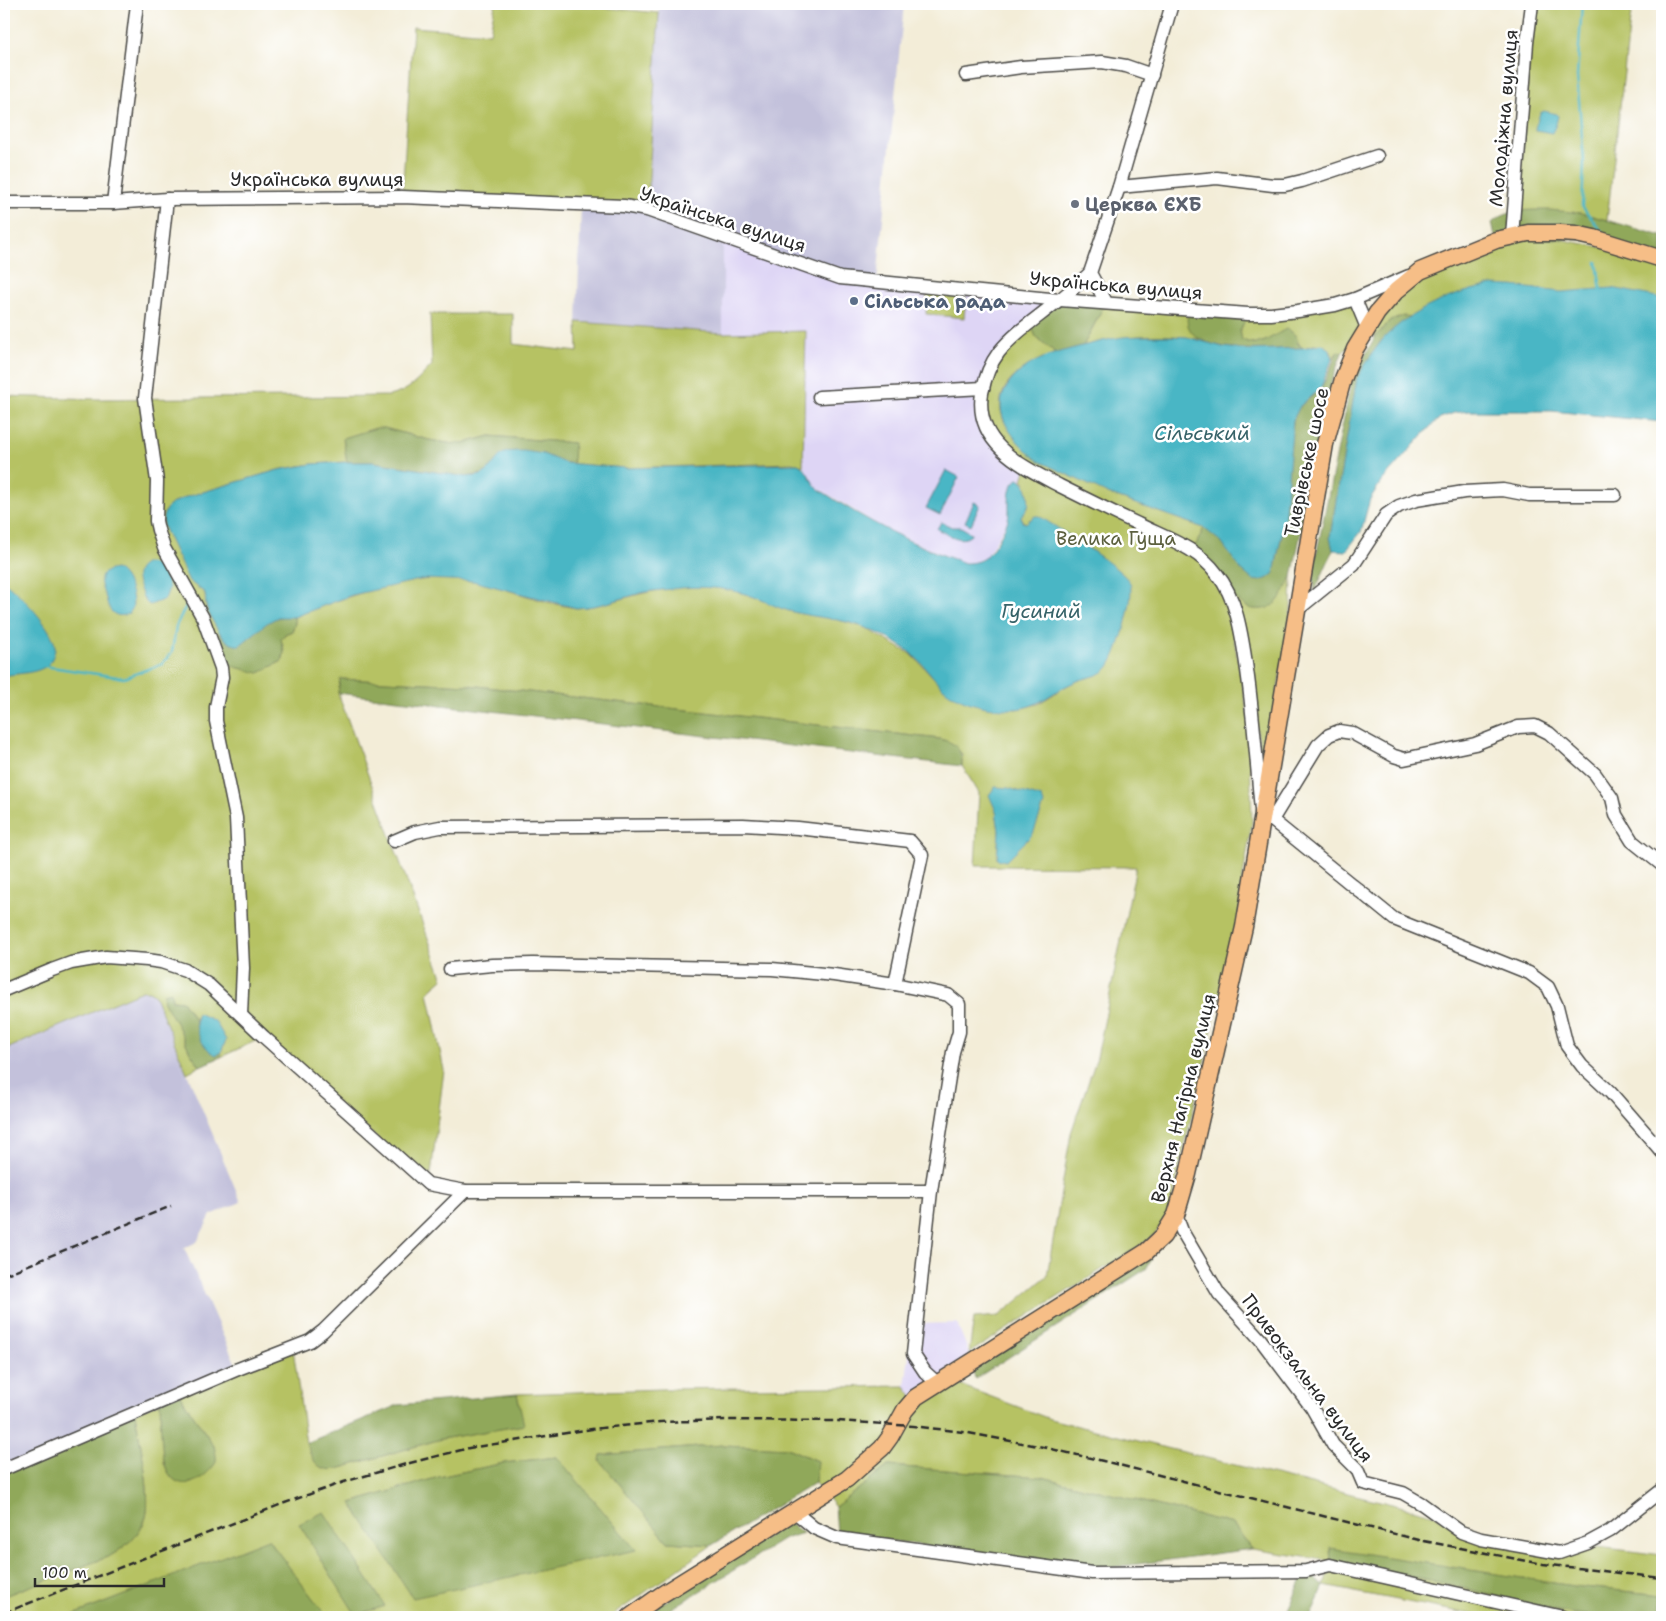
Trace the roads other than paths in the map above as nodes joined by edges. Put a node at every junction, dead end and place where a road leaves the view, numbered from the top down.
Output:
1 (137, 4) edge
2 (1172, 4) edge
3 (1532, 4) edge
4 (1152, 74) junction
5 (966, 75) dead end
6 (1378, 156) dead end
7 (1118, 187) junction
8 (167, 199) junction
9 (4, 203) edge
10 (112, 203) junction
11 (1512, 236) junction
12 (1662, 259) edge
13 (1420, 271) junction
14 (1090, 273) junction
15 (1355, 299) junction
16 (1060, 300) junction
17 (1106, 302) junction
18 (1367, 328) junction
19 (983, 388) junction
20 (819, 398) dead end
21 (1615, 495) dead end
22 (1297, 610) junction
23 (1267, 820) junction
24 (394, 841) dead end
25 (1662, 865) edge
26 (450, 969) dead end
27 (895, 984) junction
28 (4, 990) edge
29 (241, 1015) junction
30 (1662, 1152) edge
31 (465, 1191) junction
32 (931, 1191) junction
33 (1176, 1215) junction
34 (938, 1383) junction
35 (4, 1468) edge
36 (1662, 1490) edge
37 (795, 1512) junction
38 (630, 1617) edge
39 (1563, 1617) edge

1 - 10 street
2 - 4 street
3 - 11 street, Молодіжна вулиця
4 - 5 street
4 - 7 street
6 - 7 street
7 - 14 street
8 - 10 street, Українська вулиця
8 - 16 street, Українська вулиця
8 - 29 street
9 - 10 street, Українська вулиця
11 - 12 main road, Тиврівське шосе
11 - 13 main road, Тиврівське шосе
13 - 15 street, Українська вулиця
13 - 18 main road, Тиврівське шосе
14 - 16 street
14 - 17 street
15 - 17 street, Українська вулиця
15 - 18 street
16 - 17 street, Українська вулиця
16 - 19 street
18 - 22 main road, Тиврівське шосе
19 - 20 street
19 - 23 street
21 - 22 street
22 - 23 main road, Верхня Нагірна вулиця
23 - 25 street
23 - 30 street
23 - 33 main road, Верхня Нагірна вулиця
24 - 27 street
26 - 27 street
27 - 32 street
28 - 29 street
29 - 31 street
31 - 32 street
31 - 35 street
32 - 34 street
33 - 34 main road, Верхня Нагірна вулиця
33 - 36 street, Привокзальна вулиця
34 - 37 main road, Верхня Нагірна вулиця
37 - 38 main road, Верхня Нагірна вулиця
37 - 39 street

